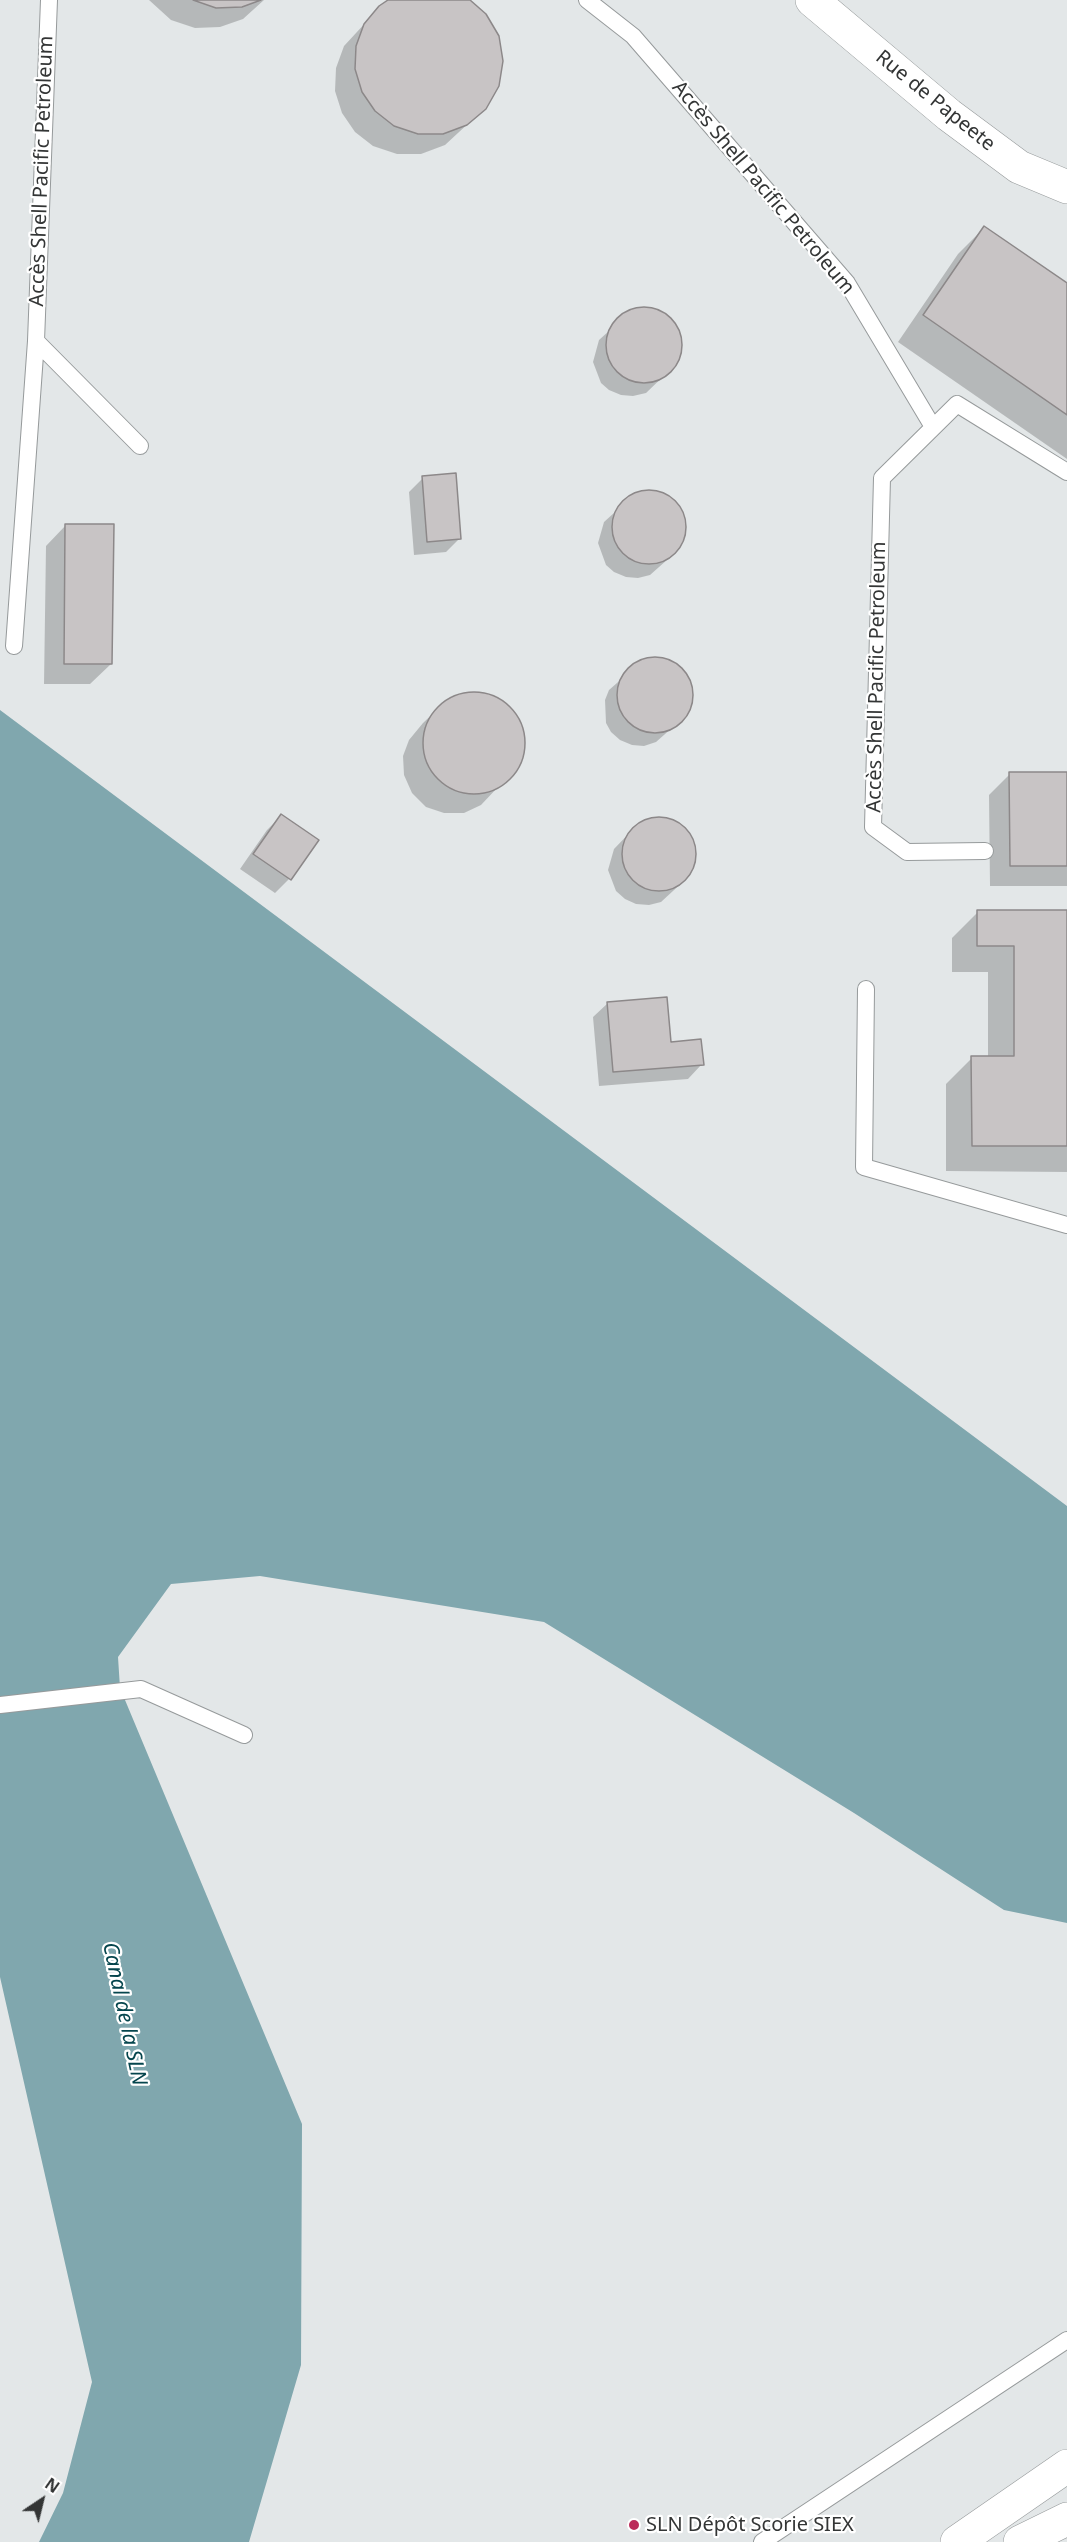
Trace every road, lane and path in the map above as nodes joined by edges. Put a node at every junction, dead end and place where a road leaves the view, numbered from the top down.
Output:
1 (49, 0) edge
2 (587, 0) edge
3 (812, 0) edge
4 (1067, 187) edge
5 (36, 341) junction
6 (933, 427) junction
7 (140, 446) dead end
8 (1067, 472) edge
9 (14, 645) dead end
10 (985, 851) dead end
11 (866, 989) dead end
12 (1067, 1225) edge
13 (0, 1705) edge
14 (244, 1735) dead end
15 (1067, 2340) edge
16 (1067, 2466) edge
17 (1067, 2518) edge
18 (762, 2542) edge
19 (957, 2542) edge
20 (1020, 2542) edge

1 - 5 lane, Accès Shell Pacific Petroleum
2 - 6 lane, Accès Shell Pacific Petroleum
3 - 4 main road, Rue de Papeete
5 - 7 lane
5 - 9 lane, Accès Shell Pacific Petroleum
6 - 8 lane, Accès Shell Pacific Petroleum
6 - 10 lane, Accès Shell Pacific Petroleum
11 - 12 lane
13 - 14 lane
15 - 18 lane
16 - 19 main road
17 - 20 main road

